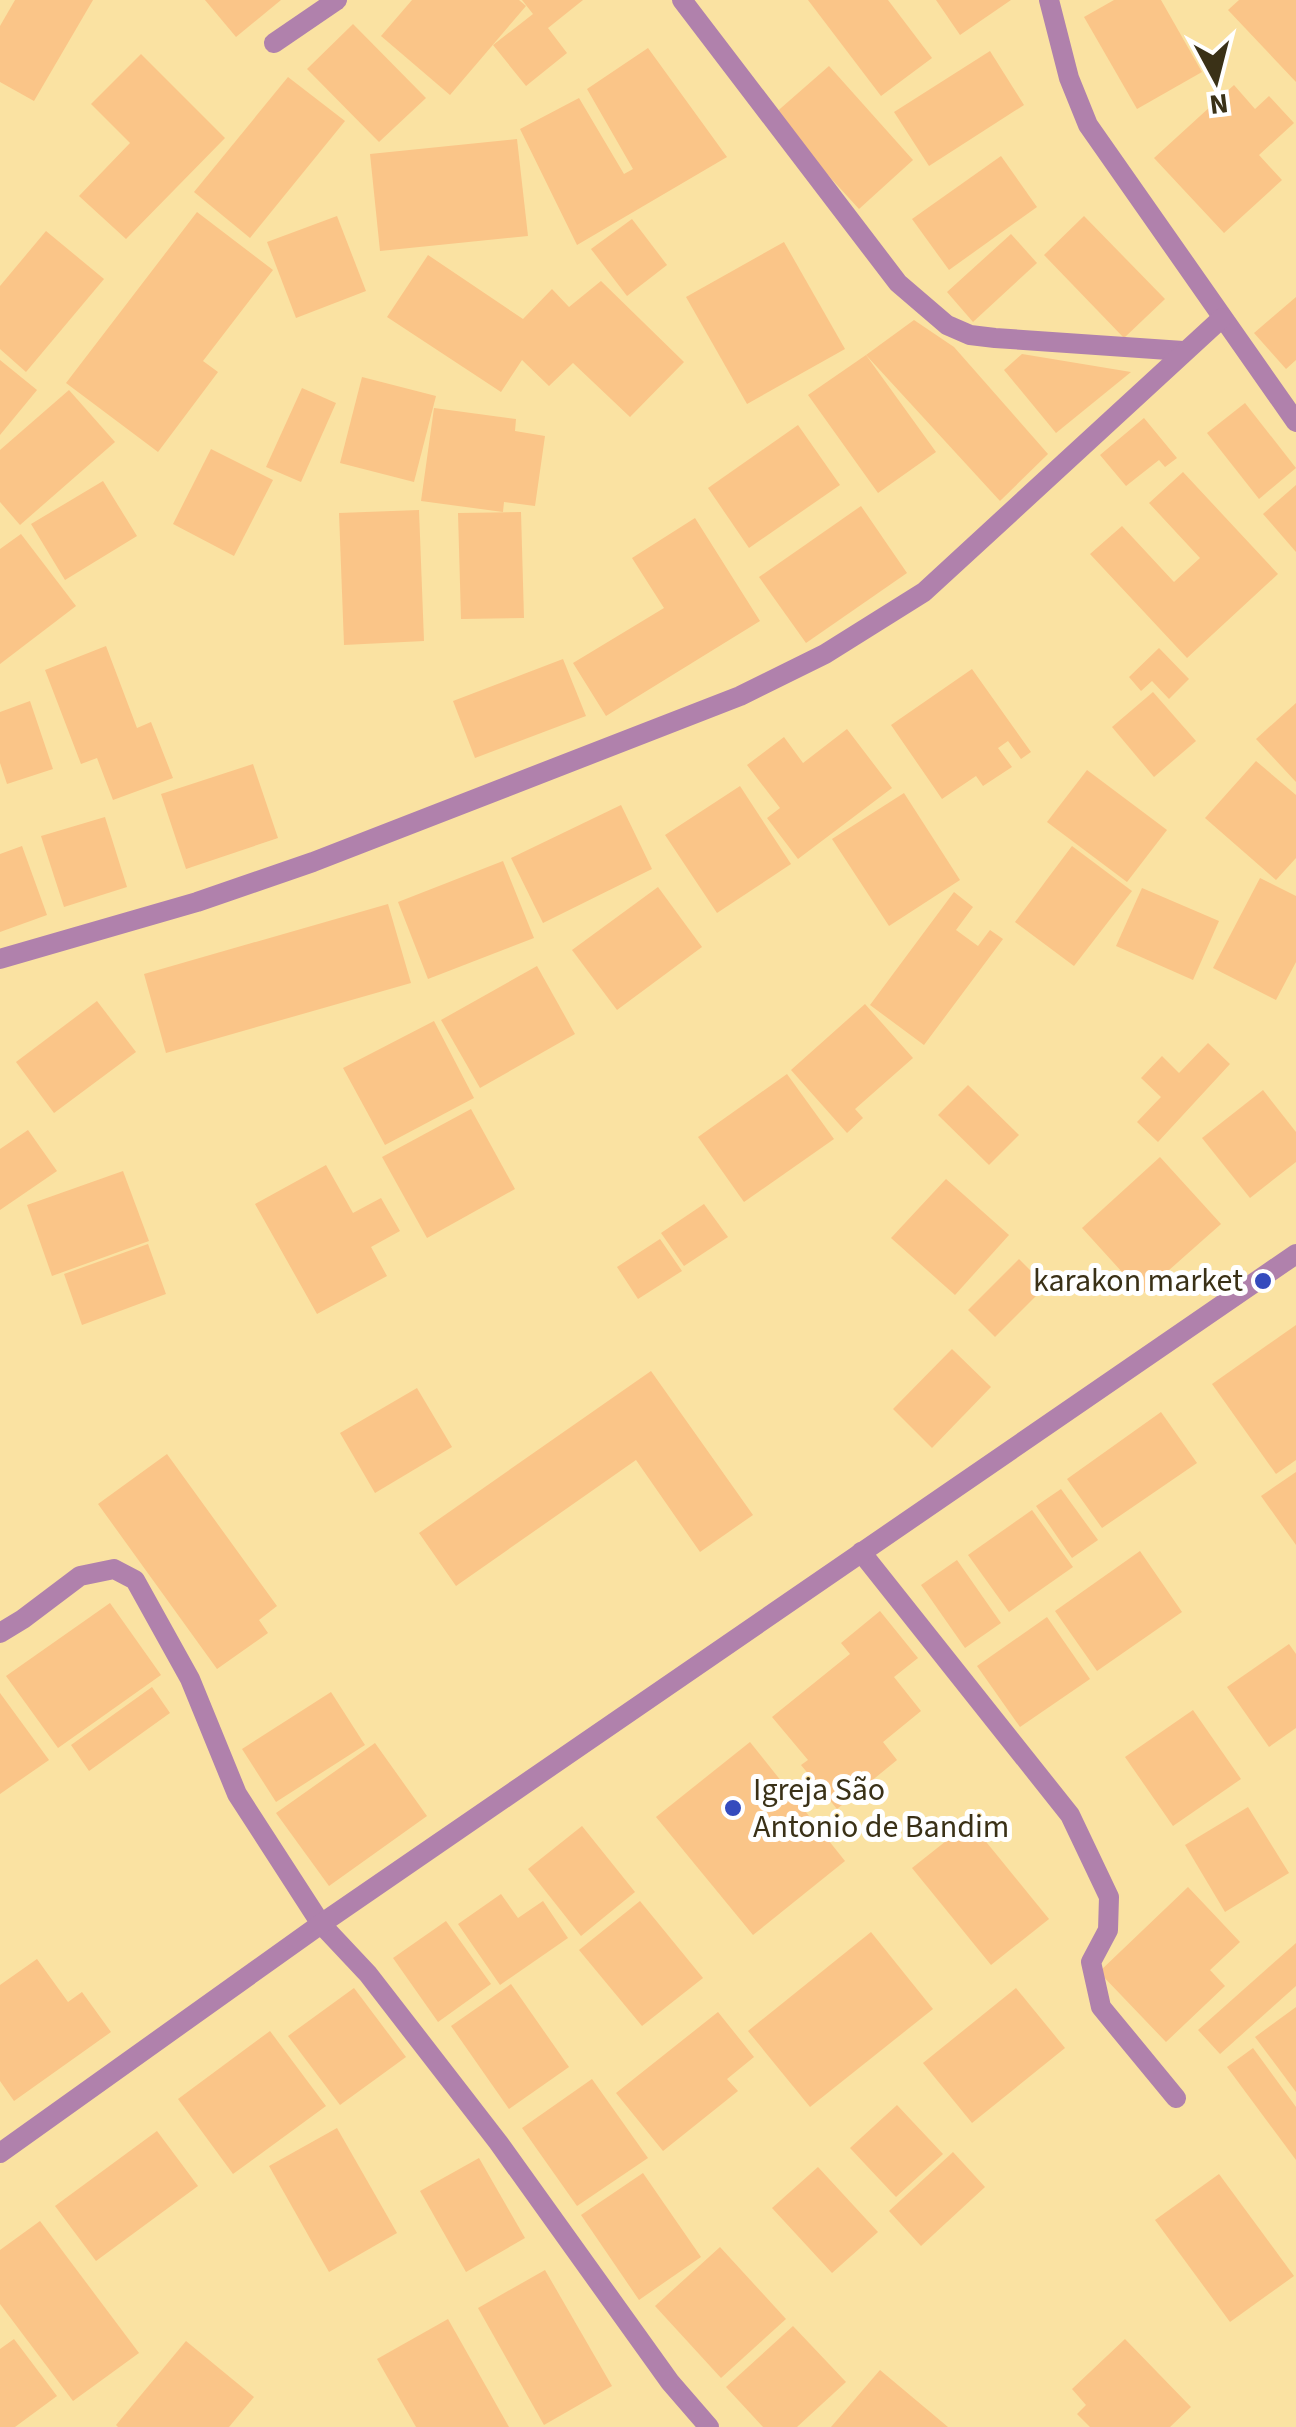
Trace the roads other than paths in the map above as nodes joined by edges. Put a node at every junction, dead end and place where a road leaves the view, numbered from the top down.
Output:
1 (337, 0) edge
2 (682, 0) edge
3 (1049, 0) edge
4 (274, 43) dead end
5 (1222, 318) junction
6 (1184, 351) junction
7 (1296, 422) edge
8 (0, 959) edge
9 (1296, 1254) edge
10 (861, 1552) junction
11 (0, 1632) edge
12 (320, 1924) junction
13 (1176, 2098) dead end
14 (0, 2152) edge
15 (709, 2427) edge

1 - 4 street
2 - 6 street
3 - 5 street
5 - 6 street
5 - 7 street
6 - 8 street
9 - 10 street
10 - 12 street
10 - 13 street
11 - 12 street
12 - 14 street
12 - 15 street

